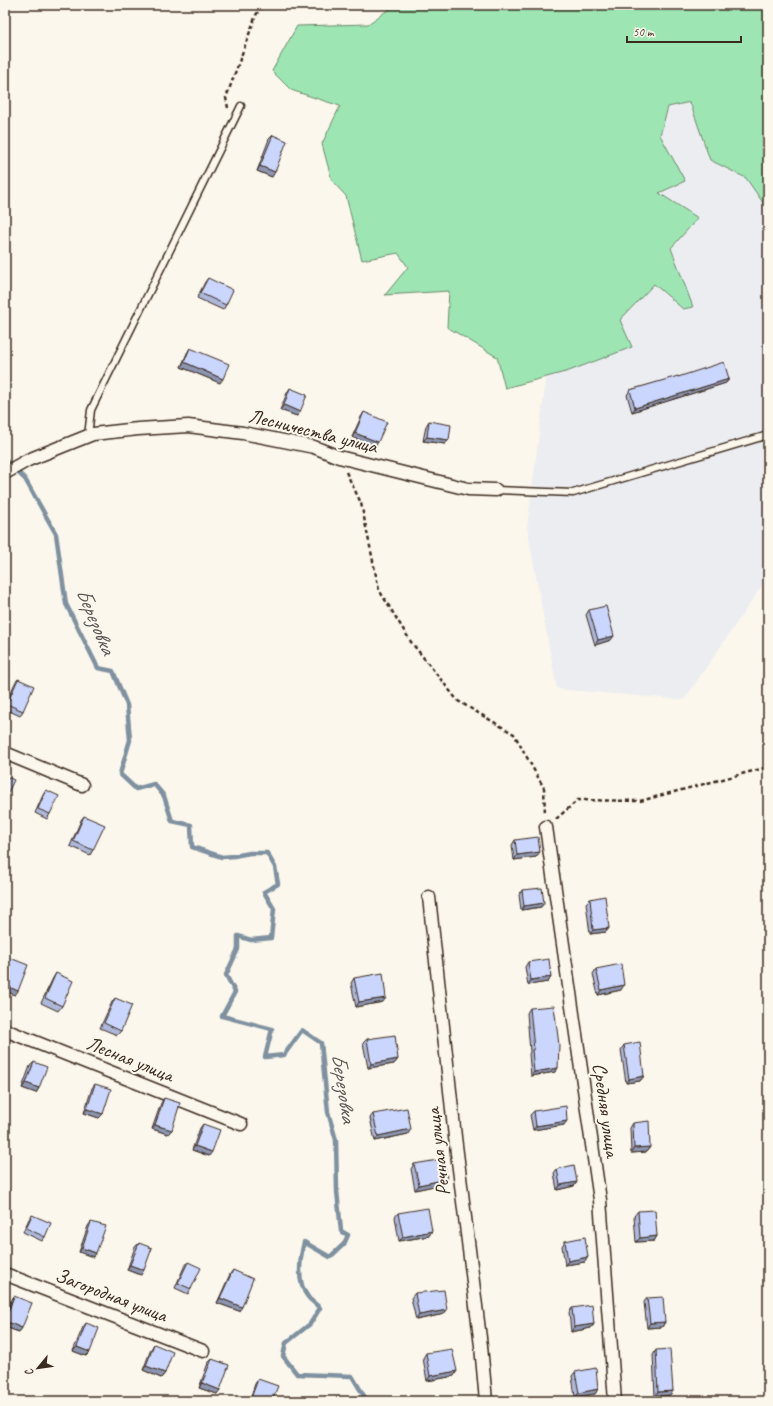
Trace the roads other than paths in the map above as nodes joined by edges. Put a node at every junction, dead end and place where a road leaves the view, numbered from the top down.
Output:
1 (241, 106) dead end
2 (768, 435) edge
3 (88, 436) junction
4 (9, 470) edge
5 (496, 490) joint
6 (5, 753) edge
7 (82, 785) dead end
8 (546, 827) road end
9 (429, 898) dead end
10 (5, 1030) edge
11 (241, 1124) dead end
12 (5, 1274) edge
13 (203, 1351) dead end
14 (486, 1401) edge
15 (615, 1401) edge

1 - 3 lane
2 - 5 lane
3 - 4 street, Лесничества улица
3 - 5 street, Лесничества улица
6 - 7 street
8 - 15 street, Средняя улица
9 - 14 street, Речная улица
10 - 11 street, Лесная улица
12 - 13 street, Загородная улица

